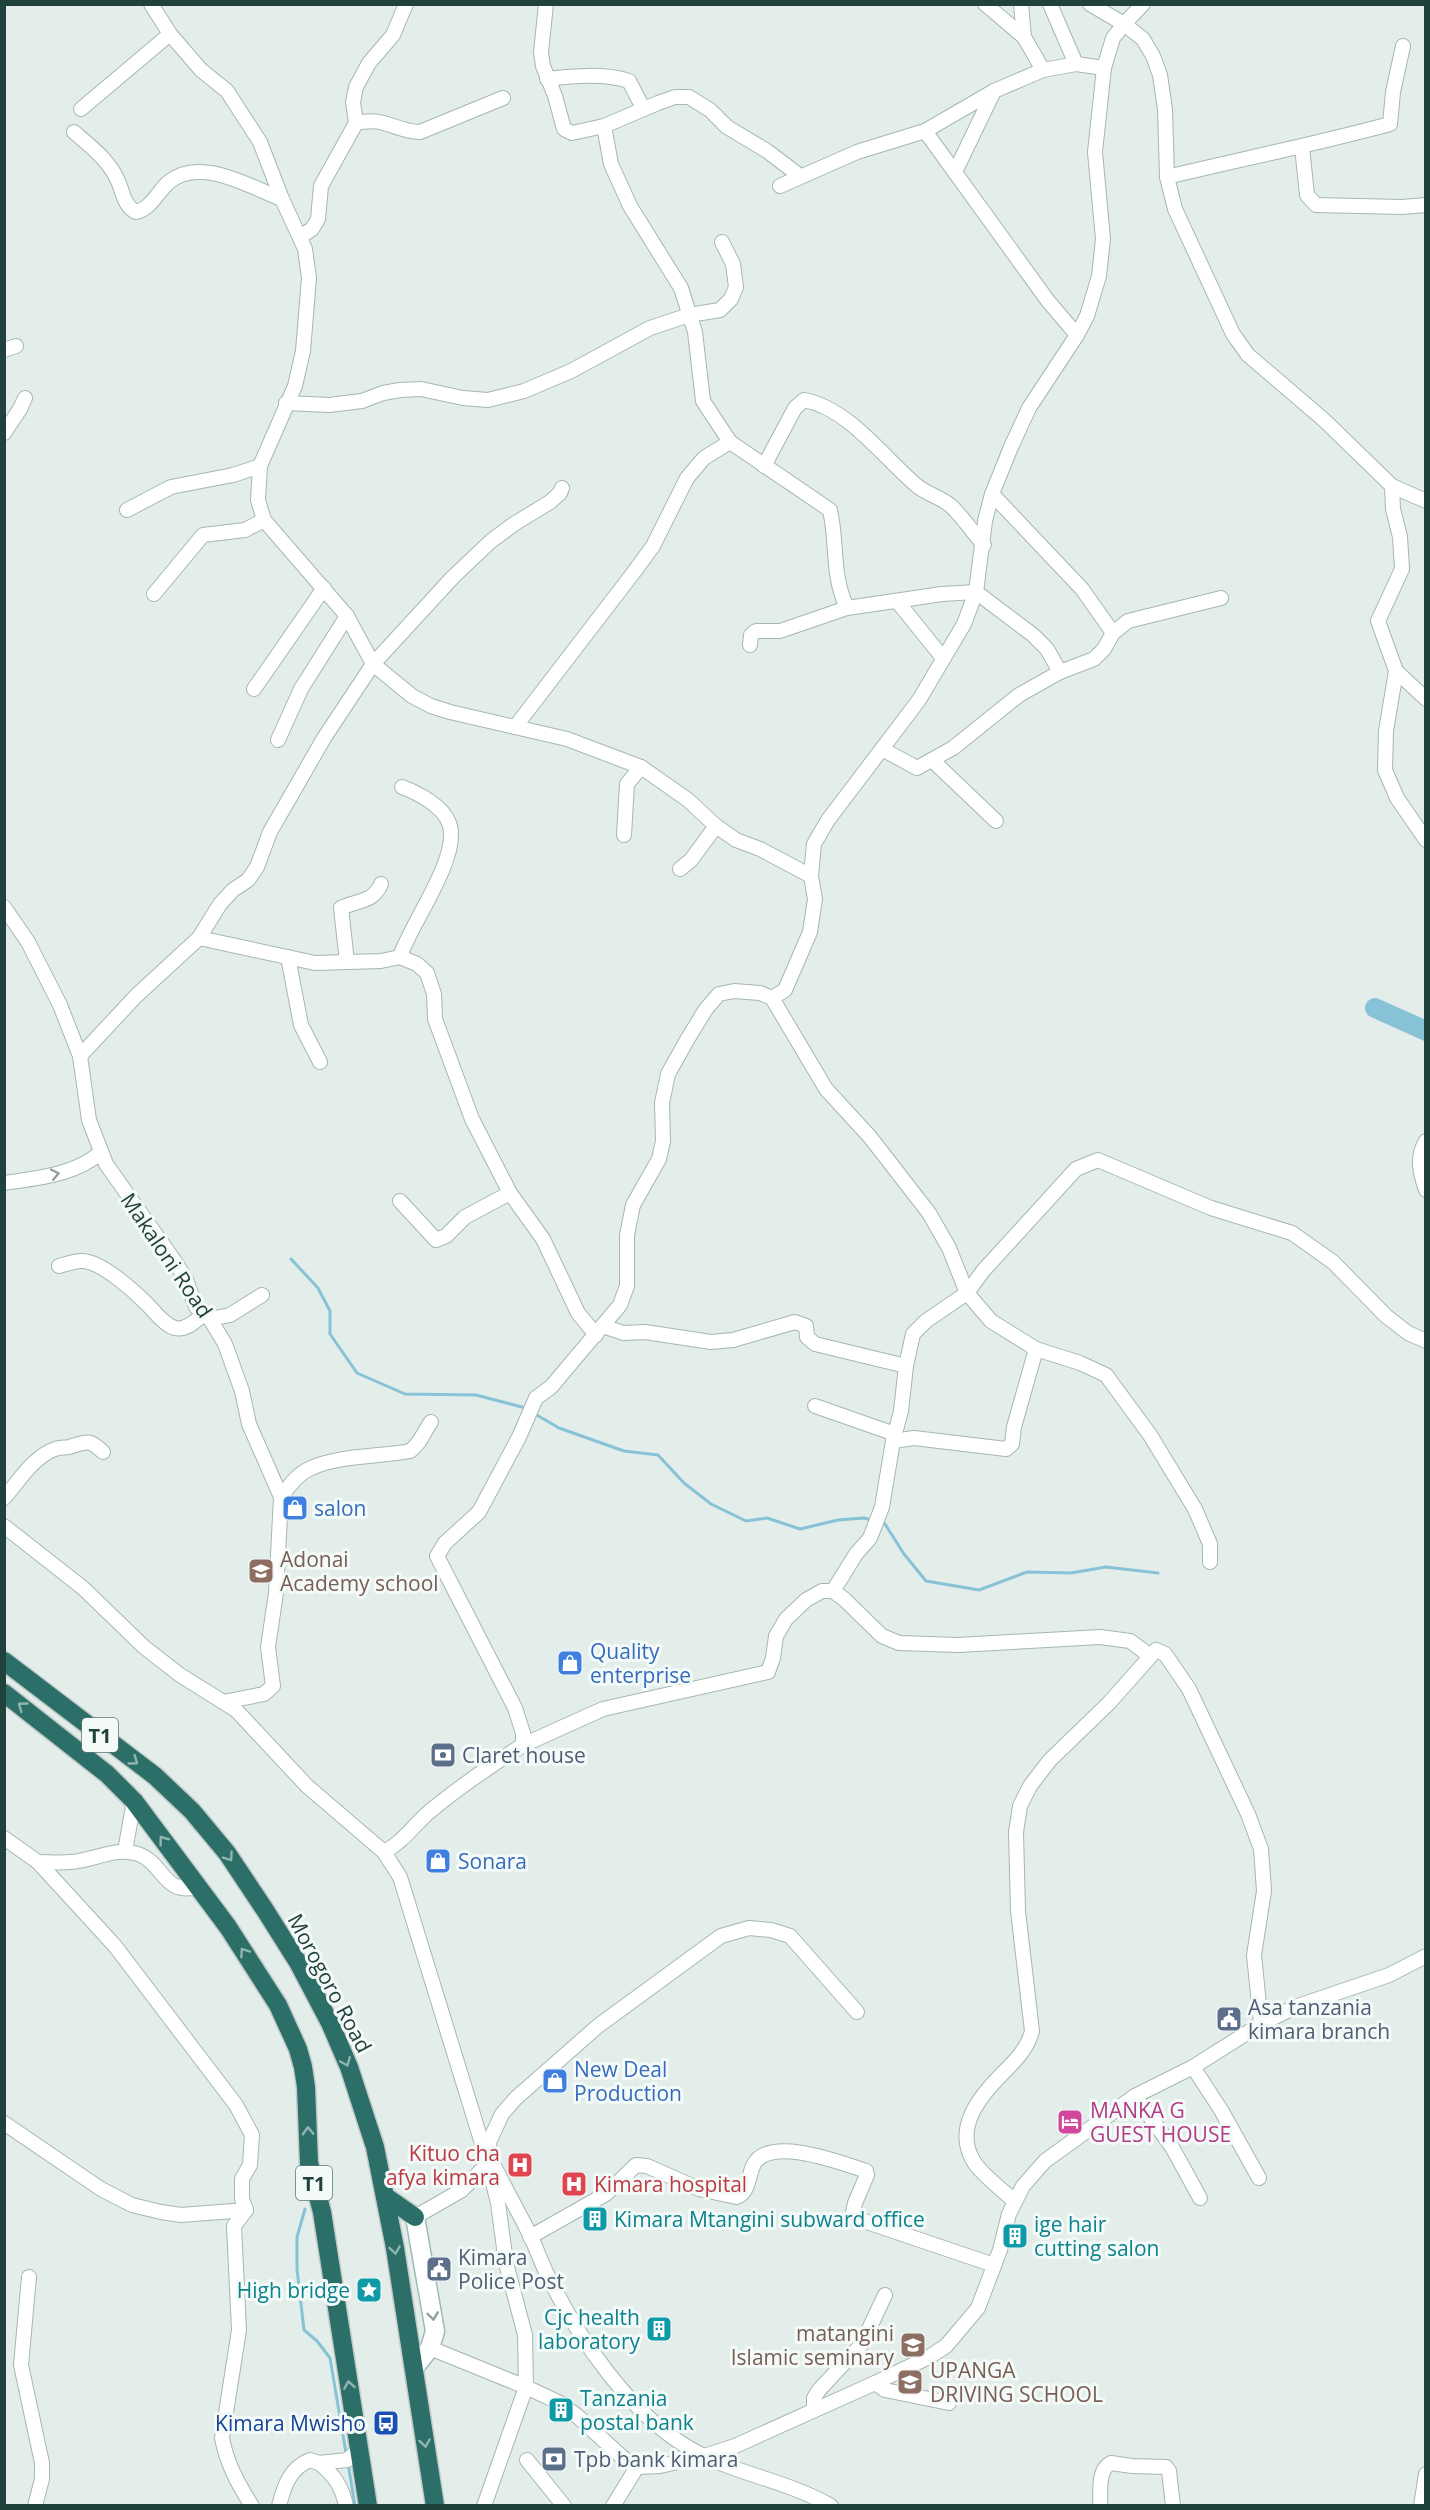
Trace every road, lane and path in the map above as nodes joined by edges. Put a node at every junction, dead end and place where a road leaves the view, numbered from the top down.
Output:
1 (151, 4) edge
2 (406, 4) edge
3 (546, 4) edge
4 (985, 4) edge
5 (1021, 4) edge
6 (1050, 4) edge
7 (1090, 4) edge
8 (1143, 4) edge
9 (1124, 24) junction
10 (170, 34) junction
11 (1024, 37) junction
12 (1403, 45) dead end
13 (1076, 64) junction
14 (1104, 68) junction
15 (1042, 70) junction
16 (547, 79) junction
17 (994, 91) junction
18 (503, 98) dead end
19 (643, 108) junction
20 (81, 109) dead end
21 (356, 123) junction
22 (604, 126) junction
23 (925, 131) junction
24 (74, 132) dead end
25 (1302, 147) junction
26 (955, 172) junction
27 (800, 176) junction
28 (1167, 177) junction
29 (780, 186) dead end
30 (282, 199) junction
31 (1425, 205) edge
32 (300, 237) junction
33 (722, 242) dead end
34 (689, 315) junction
35 (1077, 335) junction
36 (25, 398) dead end
37 (286, 403) junction
38 (4, 433) edge
39 (730, 442) junction
40 (260, 466) junction
41 (764, 466) junction
42 (1392, 486) junction
43 (561, 488) dead end
44 (992, 494) junction
45 (1425, 501) edge
46 (127, 510) dead end
47 (264, 520) junction
48 (984, 545) junction
49 (324, 588) junction
50 (975, 592) junction
51 (154, 594) dead end
52 (1221, 598) dead end
53 (897, 601) junction
54 (847, 608) junction
55 (347, 616) junction
56 (1113, 633) junction
57 (750, 645) dead end
58 (943, 658) junction
59 (373, 664) junction
60 (1396, 670) junction
61 (1060, 672) junction
62 (254, 689) dead end
63 (1425, 699) edge
64 (514, 727) junction
65 (278, 740) dead end
66 (882, 749) junction
67 (933, 761) junction
68 (641, 767) junction
69 (402, 787) dead end
70 (996, 821) dead end
71 (716, 826) junction
72 (624, 835) dead end
73 (1425, 840) edge
74 (680, 869) dead end
75 (811, 876) junction
76 (381, 884) dead end
77 (4, 907) edge
78 (199, 938) junction
79 (288, 957) junction
80 (400, 957) junction
81 (347, 962) junction
82 (772, 998) junction
83 (80, 1056) junction
84 (320, 1062) dead end
85 (1425, 1141) edge
86 (101, 1152) junction
87 (4, 1183) edge
88 (1425, 1190) edge
89 (510, 1194) junction
90 (400, 1201) dead end
91 (59, 1266) dead end
92 (968, 1293) junction
93 (262, 1295) dead end
94 (210, 1320) junction
95 (600, 1330) junction
96 (1425, 1341) edge
97 (1036, 1349) junction
98 (906, 1366) junction
99 (815, 1406) dead end
100 (431, 1422) dead end
101 (894, 1437) junction
102 (103, 1452) dead end
103 (281, 1497) junction
104 (4, 1498) edge
105 (4, 1526) edge
106 (1210, 1563) dead end
107 (833, 1591) junction
108 (1149, 1655) junction
109 (4, 1661) edge
110 (4, 1694) edge
111 (223, 1702) junction
112 (523, 1745) junction
113 (134, 1802) junction
114 (4, 1838) edge
115 (125, 1851) junction
116 (384, 1852) junction
117 (38, 1862) junction
118 (198, 1887) junction
119 (1425, 1956) edge
120 (857, 2012) dead end
121 (1261, 2024) junction
122 (1193, 2067) junction
123 (1135, 2096) junction
124 (4, 2123) edge
125 (489, 2162) junction
126 (1259, 2178) dead end
127 (385, 2196) junction
128 (1200, 2198) dead end
129 (1014, 2201) junction
130 (246, 2210) junction
131 (415, 2217) junction
132 (530, 2236) junction
133 (994, 2265) junction
134 (29, 2277) dead end
135 (885, 2295) dead end
136 (430, 2348) junction
137 (414, 2368) junction
138 (875, 2383) junction
139 (526, 2387) junction
140 (949, 2403) dead end
141 (814, 2409) junction
142 (359, 2450) junction
143 (704, 2456) junction
144 (527, 2460) dead end
145 (319, 2463) junction
146 (637, 2467) junction
147 (1425, 2474) edge
148 (35, 2505) edge
149 (252, 2505) edge
150 (279, 2505) edge
151 (346, 2505) edge
152 (368, 2505) edge
153 (435, 2505) edge
154 (484, 2505) edge
155 (564, 2505) edge
156 (613, 2505) edge
157 (831, 2505) edge
158 (1100, 2505) edge
159 (1173, 2505) edge
160 (1421, 2505) edge

1 - 10 street
2 - 21 street
3 - 16 street
4 - 11 street
5 - 11 street
6 - 13 street
7 - 9 street
8 - 9 street
9 - 14 street
9 - 28 street
10 - 20 street
10 - 30 street
11 - 15 street
12 - 25 street
13 - 14 street
13 - 15 street
14 - 35 street
15 - 17 street
16 - 19 street
16 - 22 street
17 - 23 street
17 - 26 street
18 - 21 street
19 - 22 street
19 - 27 street
21 - 32 street
22 - 34 street
23 - 26 street
23 - 27 street
24 - 30 street
25 - 28 street
25 - 31 street
26 - 35 street
27 - 29 street
28 - 42 street
30 - 32 street
32 - 37 street
33 - 34 street
34 - 37 street
34 - 39 street
35 - 44 street
36 - 38 street
37 - 40 street
39 - 41 street
39 - 64 street
40 - 46 street
40 - 47 street
41 - 48 street
41 - 54 street
42 - 45 street
42 - 60 street
43 - 59 street
44 - 48 street
44 - 56 street
47 - 49 street
47 - 51 street
48 - 50 street
49 - 55 street
49 - 62 street
50 - 53 street
50 - 58 street
50 - 61 street
52 - 56 street
53 - 54 street
53 - 58 street
54 - 57 street
55 - 59 street
55 - 65 street
56 - 61 street
58 - 66 street
59 - 64 street
59 - 78 street
60 - 63 street
60 - 73 street
61 - 67 street
64 - 68 street
66 - 67 street
66 - 75 street
67 - 70 street
68 - 71 street
68 - 72 street
69 - 80 street
71 - 74 street
71 - 75 street
75 - 82 street
76 - 81 street
77 - 83 street, Makaloni Road
78 - 79 street
78 - 83 street
79 - 81 street
79 - 84 street
80 - 81 street
80 - 89 street
82 - 92 street
82 - 95 street
83 - 86 street, Makaloni Road
85 - 88 street
87 -> 86 street
86 - 94 street, Makaloni Road
89 - 90 street
89 - 95 street
91 - 94 street
92 - 96 street
92 - 97 street
92 - 98 street
93 - 94 street
94 - 103 street, Makaloni Road
95 - 98 street
95 - 112 street
97 - 101 street
97 - 106 street
98 - 101 street
99 - 101 street
100 - 103 street
101 - 107 street
102 - 104 street
103 - 111 street
105 - 111 street
107 - 108 street
107 - 112 street
108 - 121 street
108 - 129 street
109 -> 127 highway, Morogoro Road / T1
113 -> 110 highway, T1
111 - 116 street
112 - 116 street
113 - 115 street
118 -> 113 highway, T1
114 - 117 street
115 - 117 street
115 - 118 street
116 - 125 street
117 - 130 street
142 -> 118 highway, T1
119 - 121 street
120 - 125 street
121 - 122 street
122 - 123 street
122 - 126 street
123 - 128 street
123 - 129 street
124 - 130 street
125 - 131 street
125 - 132 street
125 - 139 street
127 - 131 highway
127 -> 137 highway, Morogoro Road / T1
129 - 133 street
130 - 149 street
131 -> 136 street
132 - 133 street
132 - 143 street
133 - 138 street
134 - 148 street
135 - 141 street
136 - 137 street
136 - 139 street
137 -> 153 highway, Morogoro Road / T1
138 - 140 street
138 - 141 street
139 - 146 street
139 - 154 street
141 - 143 street
142 - 145 street
142 - 152 highway, T1
143 - 146 street
143 - 157 street
144 - 155 street
145 - 150 street
145 - 151 street
146 - 156 street
147 - 160 street
158 - 159 street

